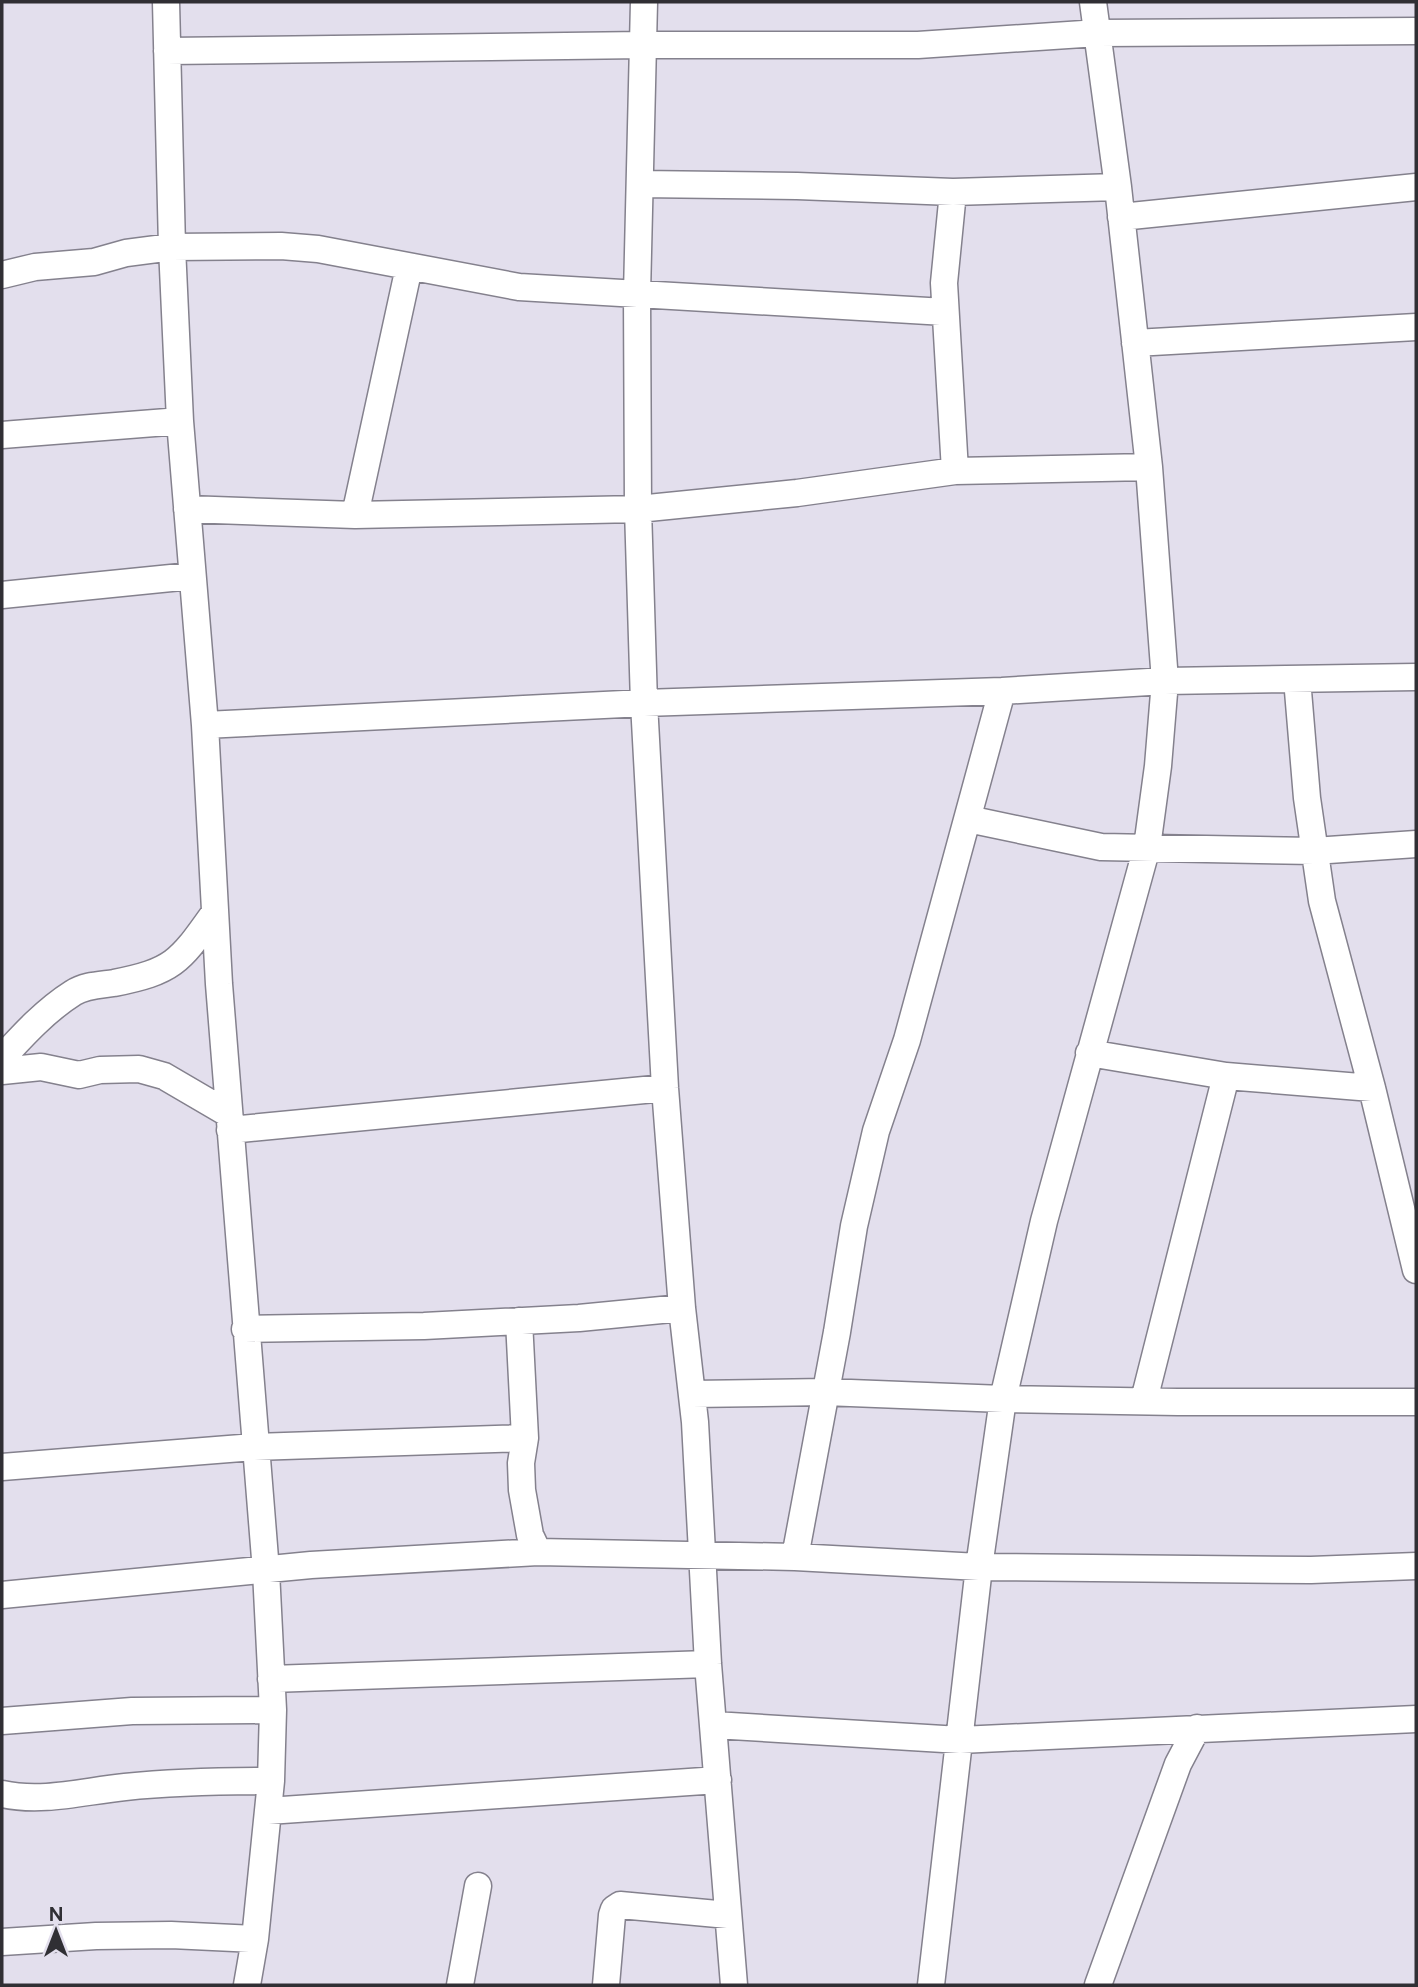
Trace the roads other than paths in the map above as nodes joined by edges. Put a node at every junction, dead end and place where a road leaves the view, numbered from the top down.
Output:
1 (166, 2) edge
2 (644, 2) edge
3 (1093, 2) edge
4 (1416, 31) edge
5 (1098, 33) junction
6 (643, 45) junction
7 (167, 51) junction
8 (640, 184) junction
9 (1118, 187) junction
10 (1416, 187) edge
11 (953, 192) junction
12 (1121, 217) junction
13 (172, 247) junction
14 (409, 267) junction
15 (2, 275) edge
16 (637, 294) junction
17 (945, 313) junction
18 (1416, 327) edge
19 (1135, 343) junction
20 (180, 421) junction
21 (2, 435) edge
22 (1149, 467) junction
23 (955, 471) junction
24 (187, 509) junction
25 (638, 509) junction
26 (355, 515) junction
27 (191, 576) junction
28 (2, 595) edge
29 (1416, 677) edge
30 (1297, 679) junction
31 (1165, 681) junction
32 (1002, 691) junction
33 (643, 703) junction
34 (205, 725) junction
35 (968, 819) junction
36 (1416, 844) edge
37 (1147, 847) junction
38 (1314, 851) junction
39 (215, 912) junction
40 (1089, 1053) junction
41 (2, 1059) edge
42 (2, 1071) edge
43 (1226, 1076) junction
44 (665, 1088) junction
45 (1372, 1088) junction
46 (230, 1122) junction
47 (1416, 1270) edge
48 (682, 1308) junction
49 (519, 1321) junction
50 (245, 1329) junction
51 (825, 1392) junction
52 (692, 1394) junction
53 (1003, 1399) junction
54 (1144, 1401) junction
55 (1416, 1402) edge
56 (525, 1438) junction
57 (254, 1447) junction
58 (2, 1467) edge
59 (538, 1552) junction
60 (702, 1554) junction
61 (795, 1557) junction
62 (1416, 1566) edge
63 (979, 1567) junction
64 (266, 1571) junction
65 (2, 1595) edge
66 (708, 1664) junction
67 (271, 1679) junction
68 (272, 1710) junction
69 (1416, 1719) edge
70 (2, 1721) edge
71 (714, 1725) junction
72 (1197, 1728) junction
73 (960, 1740) junction
74 (718, 1780) junction
75 (271, 1781) junction
76 (2, 1794) edge
77 (268, 1811) junction
78 (478, 1886) dead end
79 (729, 1915) junction
80 (255, 1939) junction
81 (2, 1942) edge
82 (247, 1985) edge
83 (460, 1985) edge
84 (606, 1985) edge
85 (734, 1985) edge
86 (931, 1985) edge
87 (1098, 1985) edge

1 - 7 street
2 - 6 street
3 - 5 street
4 - 5 street
5 - 6 street
5 - 9 street
6 - 7 street
6 - 8 street
7 - 13 street
8 - 11 street
8 - 16 street
9 - 11 street
9 - 12 street
10 - 12 street
11 - 17 street
12 - 19 street
13 - 14 street
13 - 15 street
13 - 20 street
14 - 16 street
14 - 26 street
16 - 17 street
16 - 25 street
17 - 23 street
18 - 19 street
19 - 22 street
20 - 21 street
20 - 24 street
22 - 23 street
22 - 31 street
23 - 25 street
24 - 26 street
24 - 27 street
25 - 26 street
25 - 33 street
27 - 28 street
27 - 34 street
29 - 30 street
30 - 31 street
30 - 38 street
31 - 32 street
31 - 37 street
32 - 33 street
32 - 35 street
33 - 34 street
33 - 44 street
34 - 39 street
35 - 37 street
35 - 51 street
36 - 38 street
37 - 38 street
37 - 40 street
38 - 45 street
39 - 41 street
39 - 46 street
40 - 43 street
40 - 53 street
42 - 46 street
43 - 45 street
43 - 54 street
44 - 46 street
44 - 48 street
45 - 47 street
46 - 50 street
48 - 49 street
48 - 52 street
49 - 50 street
49 - 56 street
50 - 57 street
51 - 52 street
51 - 53 street
51 - 61 street
52 - 60 street
53 - 54 street
53 - 63 street
54 - 55 street
56 - 57 street
56 - 59 street
57 - 58 street
57 - 64 street
59 - 60 street
59 - 64 street
60 - 61 street
60 - 66 street
61 - 63 street
62 - 63 street
63 - 73 street
64 - 65 street
64 - 67 street
66 - 67 street
66 - 71 street
67 - 68 street
68 - 70 street
68 - 75 street
69 - 72 street
71 - 73 street
71 - 74 street
72 - 73 street
72 - 87 street
73 - 86 street
74 - 77 street
74 - 79 street
75 - 76 street
75 - 77 street
77 - 80 street
78 - 83 street
79 - 84 street
79 - 85 street
80 - 81 street
80 - 82 street

